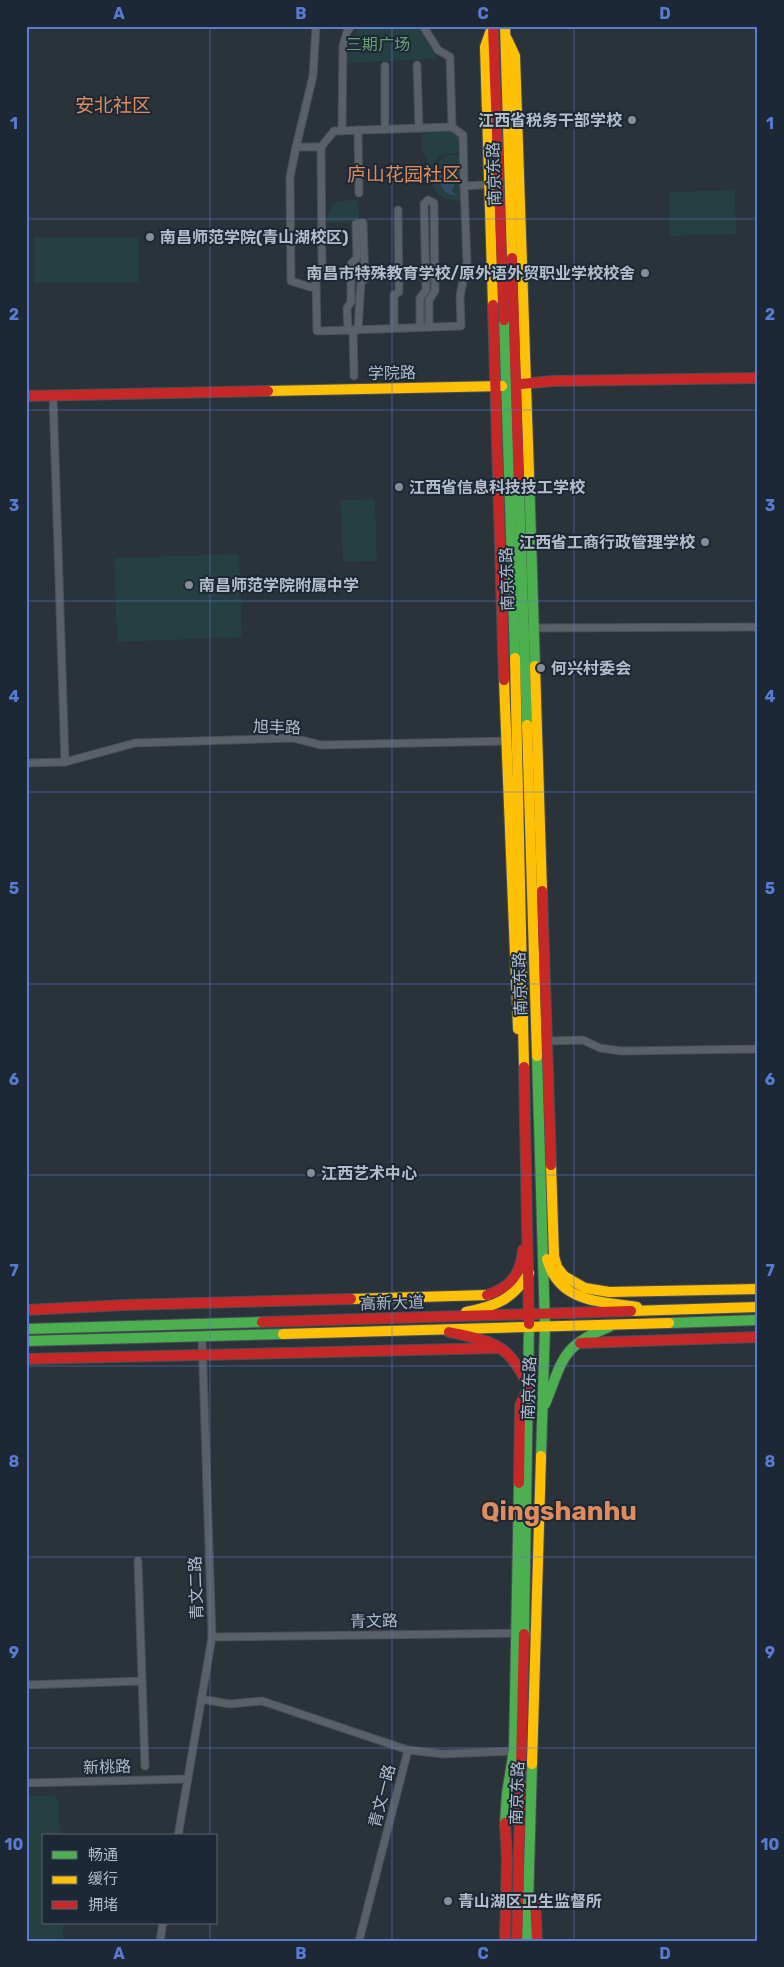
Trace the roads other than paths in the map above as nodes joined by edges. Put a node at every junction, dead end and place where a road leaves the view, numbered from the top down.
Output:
1 (316, 26) edge
2 (351, 26) edge
3 (422, 26) edge
4 (492, 26) edge
5 (506, 29) edge
6 (417, 65) dead end
7 (385, 66) dead end
8 (452, 126) junction
9 (419, 128) junction
10 (385, 129) junction
11 (358, 130) junction
12 (342, 131) junction
13 (296, 147) junction
14 (321, 147) junction
15 (481, 185) dead end
16 (464, 186) junction
17 (359, 193) dead end
18 (398, 210) dead end
19 (316, 287) junction
20 (420, 327) junction
21 (430, 327) junction
22 (394, 328) junction
23 (353, 330) junction
24 (354, 376) dead end
25 (758, 378) edge
26 (516, 385) junction
27 (496, 386) junction
28 (53, 395) junction
29 (26, 396) edge
30 (758, 627) edge
31 (529, 628) junction
32 (506, 741) junction
33 (517, 741) junction
34 (528, 741) junction
35 (65, 762) junction
36 (26, 763) edge
37 (546, 1041) junction
38 (758, 1049) edge
39 (550, 1166) junction
40 (542, 1208) junction
41 (543, 1237) junction
42 (529, 1272) junction
43 (758, 1289) edge
44 (758, 1307) edge
45 (26, 1310) edge
46 (650, 1310) junction
47 (529, 1314) junction
48 (545, 1314) junction
49 (442, 1316) junction
50 (758, 1320) edge
51 (615, 1324) junction
52 (529, 1326) junction
53 (545, 1326) junction
54 (26, 1329) edge
55 (442, 1330) junction
56 (202, 1337) junction
57 (758, 1337) edge
58 (26, 1341) edge
59 (580, 1342) junction
60 (499, 1348) junction
61 (203, 1354) junction
62 (26, 1359) edge
63 (529, 1386) junction
64 (543, 1409) junction
65 (540, 1509) junction
66 (138, 1561) dead end
67 (520, 1633) junction
68 (537, 1633) junction
69 (212, 1637) junction
70 (142, 1681) junction
71 (26, 1684) edge
72 (201, 1699) junction
73 (408, 1750) junction
74 (518, 1751) junction
75 (533, 1751) junction
76 (145, 1766) dead end
77 (188, 1778) junction
78 (26, 1783) edge
79 (178, 1834) edge
80 (535, 1905) junction
81 (163, 1924) edge
82 (160, 1941) edge
83 (359, 1941) edge
84 (505, 1941) edge
85 (517, 1941) edge
86 (528, 1941) edge
87 (537, 1941) edge

1 - 13 street
2 - 12 street
3 - 8 street
4 - 26 main road, 南京东路
4 - 27 main road
5 - 26 main road, 南京东路
6 - 9 street
7 - 10 street
8 - 9 street
8 - 16 street
9 - 10 street
10 - 11 street
11 - 12 street
11 - 17 street
12 - 14 street
13 - 14 street
13 - 19 street
14 - 19 street
15 - 16 street
16 - 21 street
18 - 22 street
19 - 23 street
20 - 21 street
20 - 21 street
20 - 22 street
22 - 23 street
23 - 23 street
23 - 24 street
25 - 26 main road, 学院路
26 - 27 main road, 学院路
26 - 31 main road, 南京东路
26 - 33 main road, 南京东路
27 - 28 main road, 学院路
27 - 32 main road
28 - 29 main road, 学院路
28 - 35 street
30 - 31 street
31 - 34 main road, 南京东路
31 - 37 main road
32 - 33 street, 旭丰路
32 - 35 street, 旭丰路
32 - 45 main road
33 - 34 street, 旭丰路
33 - 42 main road, 南京东路
34 - 40 main road, 南京东路
35 - 36 street, 旭丰路
37 - 38 street
37 - 39 main road
39 - 40 street
39 - 43 main road
40 - 41 main road, 南京东路
41 - 46 main road
41 - 48 main road, 南京东路
42 - 47 main road, 南京东路
42 - 49 main road
44 - 46 main road, 高新大道
46 - 48 main road, 高新大道
47 - 48 main road, 高新大道
47 - 49 main road, 高新大道
47 - 52 main road, 南京东路
48 - 53 main road, 南京东路
49 - 54 main road, 高新大道
50 - 51 main road, 高新大道
51 - 53 main road, 高新大道
51 - 59 main road
52 - 53 main road, 高新大道
52 - 55 main road, 高新大道
52 - 63 main road, 南京东路
53 - 64 main road, 南京东路
55 - 56 main road, 高新大道
55 - 60 main road
56 - 58 main road, 高新大道
56 - 61 street, 青文二路
57 - 59 main road
59 - 64 main road
60 - 61 main road
60 - 63 main road
61 - 62 main road
61 - 69 street, 青文二路
63 - 67 main road, 南京东路
64 - 65 main road, 南京东路
65 - 68 main road, 南京东路
65 - 80 main road
66 - 70 street
67 - 68 street, 青文路
67 - 69 street, 青文路
67 - 74 main road, 南京东路
68 - 75 main road, 南京东路
69 - 72 street, 青文二路
70 - 71 street
70 - 76 street
72 - 73 street
72 - 77 street, 青文二路
73 - 74 street, 青文一路
73 - 83 street, 青文一路
74 - 75 street, 青文一路
74 - 84 main road
74 - 85 main road, 南京东路
75 - 86 main road, 南京东路
77 - 78 street, 新桃路
77 - 79 street, 青文二路
80 - 86 street
80 - 87 main road
81 - 82 street

